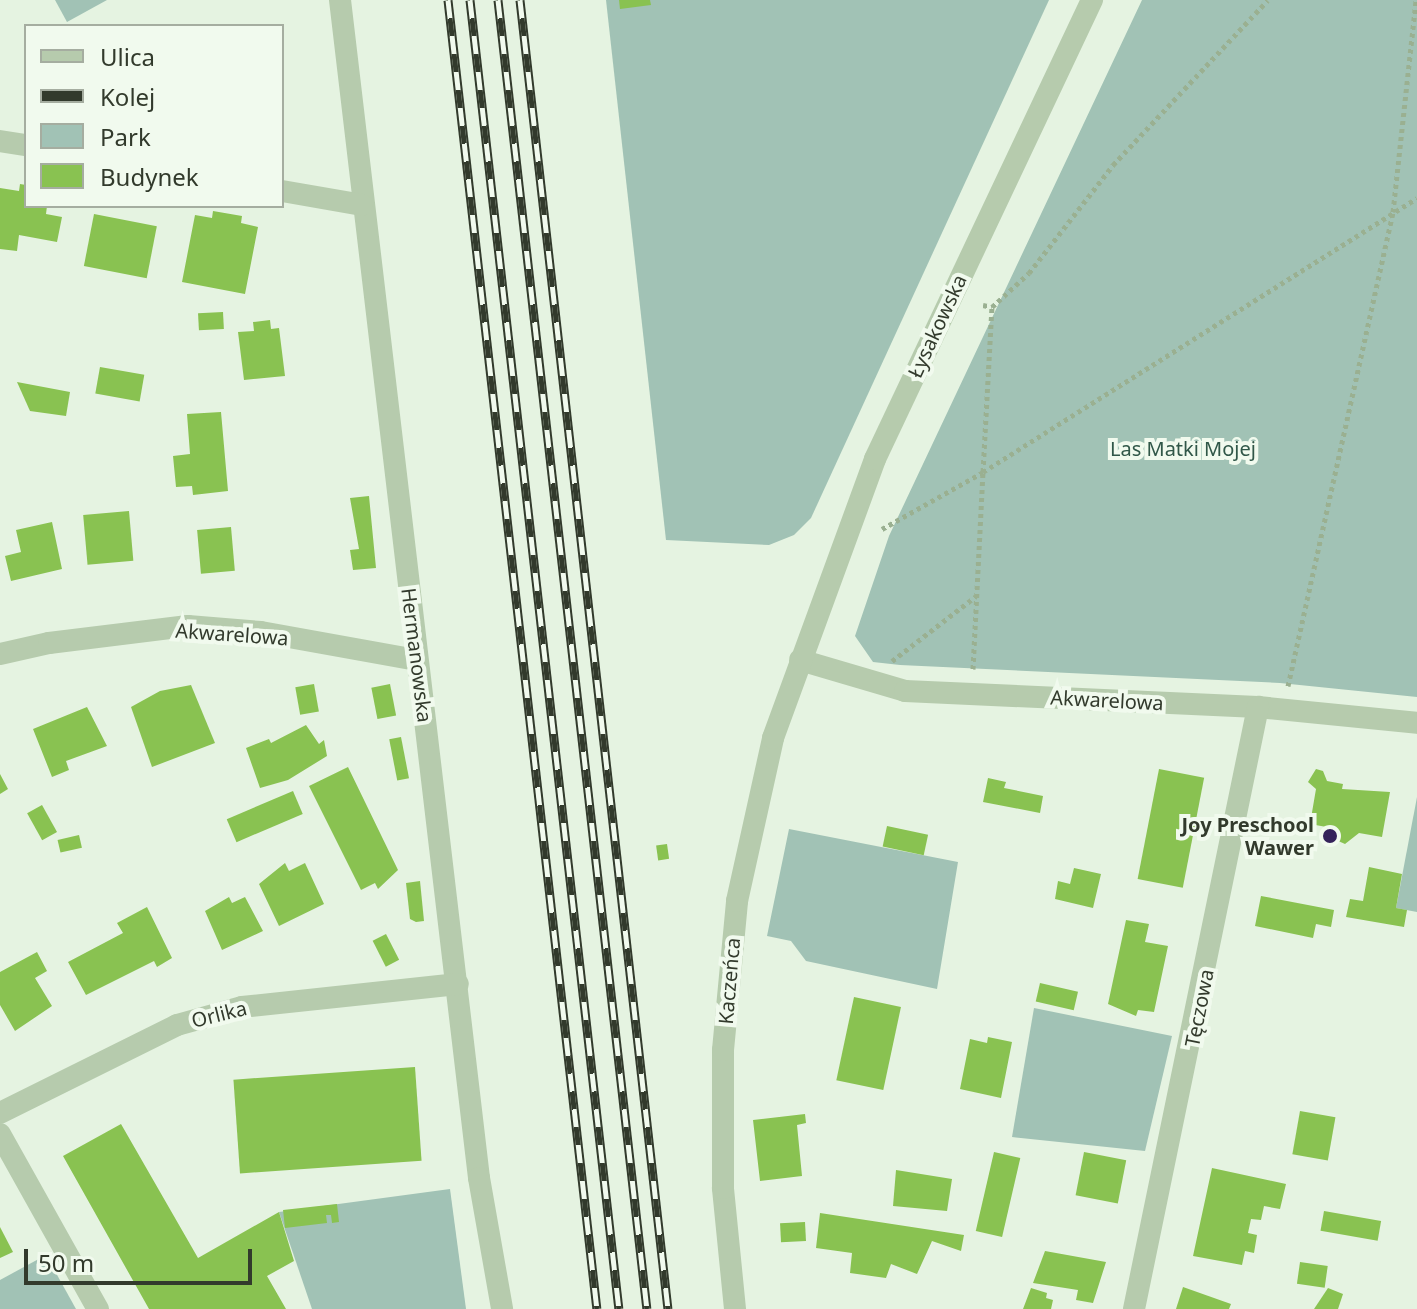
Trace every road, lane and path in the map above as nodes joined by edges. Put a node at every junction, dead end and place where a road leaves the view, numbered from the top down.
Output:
1 (340, 0) edge
2 (1092, 0) edge
3 (1268, 0) edge
4 (1416, 0) edge
5 (0, 141) edge
6 (24, 145) edge
7 (284, 191) edge
8 (1417, 198) edge
9 (362, 205) junction
10 (1393, 212) junction
11 (983, 305) dead end
12 (992, 307) junction
13 (983, 472) junction
14 (882, 529) dead end
15 (976, 595) junction
16 (0, 654) edge
17 (417, 660) junction
18 (800, 660) junction
19 (881, 670) dead end
20 (1287, 691) dead end
21 (971, 694) junction
22 (1258, 707) junction
23 (1417, 723) edge
24 (458, 984) junction
25 (0, 1113) edge
26 (0, 1134) edge
27 (98, 1309) edge
28 (502, 1309) edge
29 (735, 1309) edge
30 (1134, 1309) edge

1 - 9 street, Hermanowska
2 - 18 street, Łysakowska
3 - 12 path
4 - 10 path
5 - 6 street
7 - 9 street
8 - 10 path
9 - 17 street, Hermanowska
10 - 13 path
10 - 20 path
11 - 12 path
12 - 13 path
13 - 14 path
13 - 15 path
15 - 19 path
15 - 21 path
16 - 17 street, Akwarelowa
17 - 24 street, Hermanowska
18 - 21 street, Akwarelowa
18 - 29 street, Kaczeńca
21 - 22 street, Akwarelowa
22 - 23 street, Akwarelowa
22 - 30 street, Tęczowa
24 - 25 street, Orlika
24 - 28 street, Hermanowska
26 - 27 street

